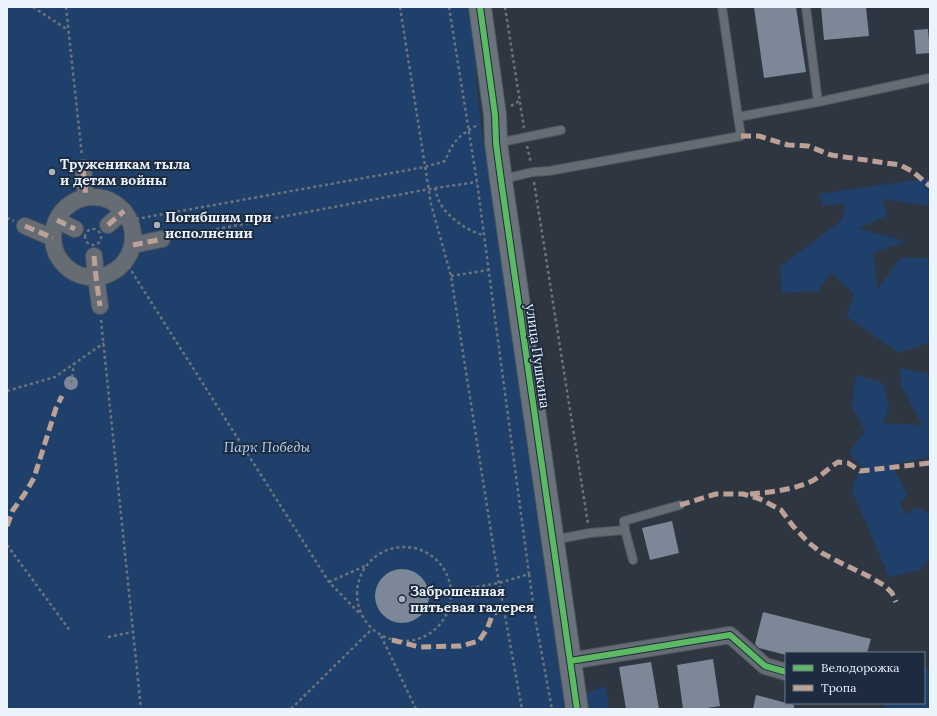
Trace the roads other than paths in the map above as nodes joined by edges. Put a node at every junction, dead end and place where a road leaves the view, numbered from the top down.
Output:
1 (480, 7) edge
2 (722, 7) edge
3 (806, 7) edge
4 (930, 78) edge
5 (818, 102) junction
6 (738, 117) junction
7 (562, 130) dead end
8 (496, 143) junction
9 (83, 168) road end
10 (501, 180) junction
11 (86, 197) junction
12 (127, 215) junction
13 (56, 220) junction
14 (108, 225) dead end
15 (25, 226) dead end
16 (75, 229) dead end
17 (53, 238) junction
18 (162, 239) road end
19 (132, 245) junction
20 (91, 250) road end
21 (96, 277) junction
22 (100, 306) road end
23 (680, 505) dead end
24 (625, 530) junction
25 (553, 540) junction
26 (633, 560) dead end
27 (570, 661) junction
28 (785, 672) edge
29 (577, 709) edge

1 - 8 street, улица Пушкина
2 - 6 lane
3 - 5 lane
4 - 5 lane
5 - 6 lane
6 - 10 lane
7 - 8 lane
8 - 10 street, улица Пушкина
9 - 11 street
10 - 25 street, улица Пушкина
11 - 12 street
11 - 13 street
12 - 14 street
12 - 19 street
13 - 16 street
13 - 17 street
15 - 17 street
17 - 21 street
18 - 19 street
19 - 21 street
20 - 21 street
21 - 22 street
23 - 24 lane
24 - 25 lane
24 - 26 lane
25 - 27 street, улица Пушкина
27 - 28 street
27 - 29 street, улица Пушкина

